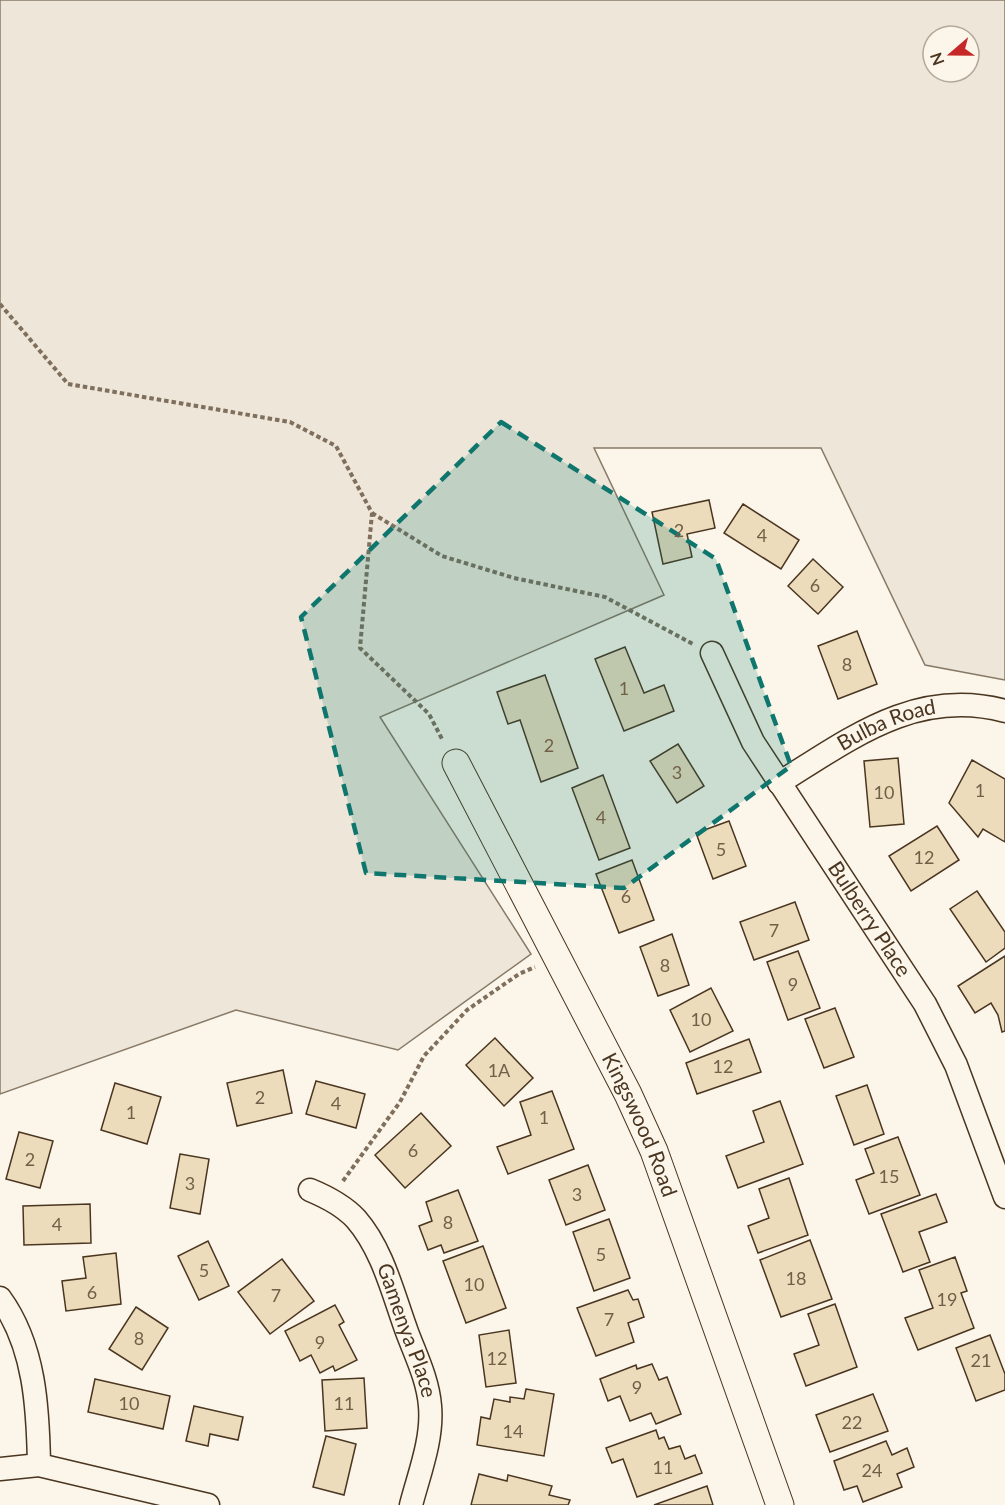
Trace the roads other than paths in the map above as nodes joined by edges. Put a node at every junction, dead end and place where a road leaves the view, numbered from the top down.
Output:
1 (712, 653) road end
2 (1005, 711) edge
3 (456, 763) road end
4 (779, 783) junction
5 (320, 1194) road end
6 (1005, 1197) edge
7 (0, 1298) edge
8 (39, 1465) junction
9 (0, 1469) edge
10 (208, 1505) edge
11 (411, 1505) edge
12 (780, 1505) edge

1 - 4 street, Bulberry Place
2 - 4 street, Bulba Road
3 - 12 street, Kingswood Road
4 - 6 street, Bulberry Place
5 - 11 street, Gamenya Place
7 - 8 street
8 - 9 street
8 - 10 street

